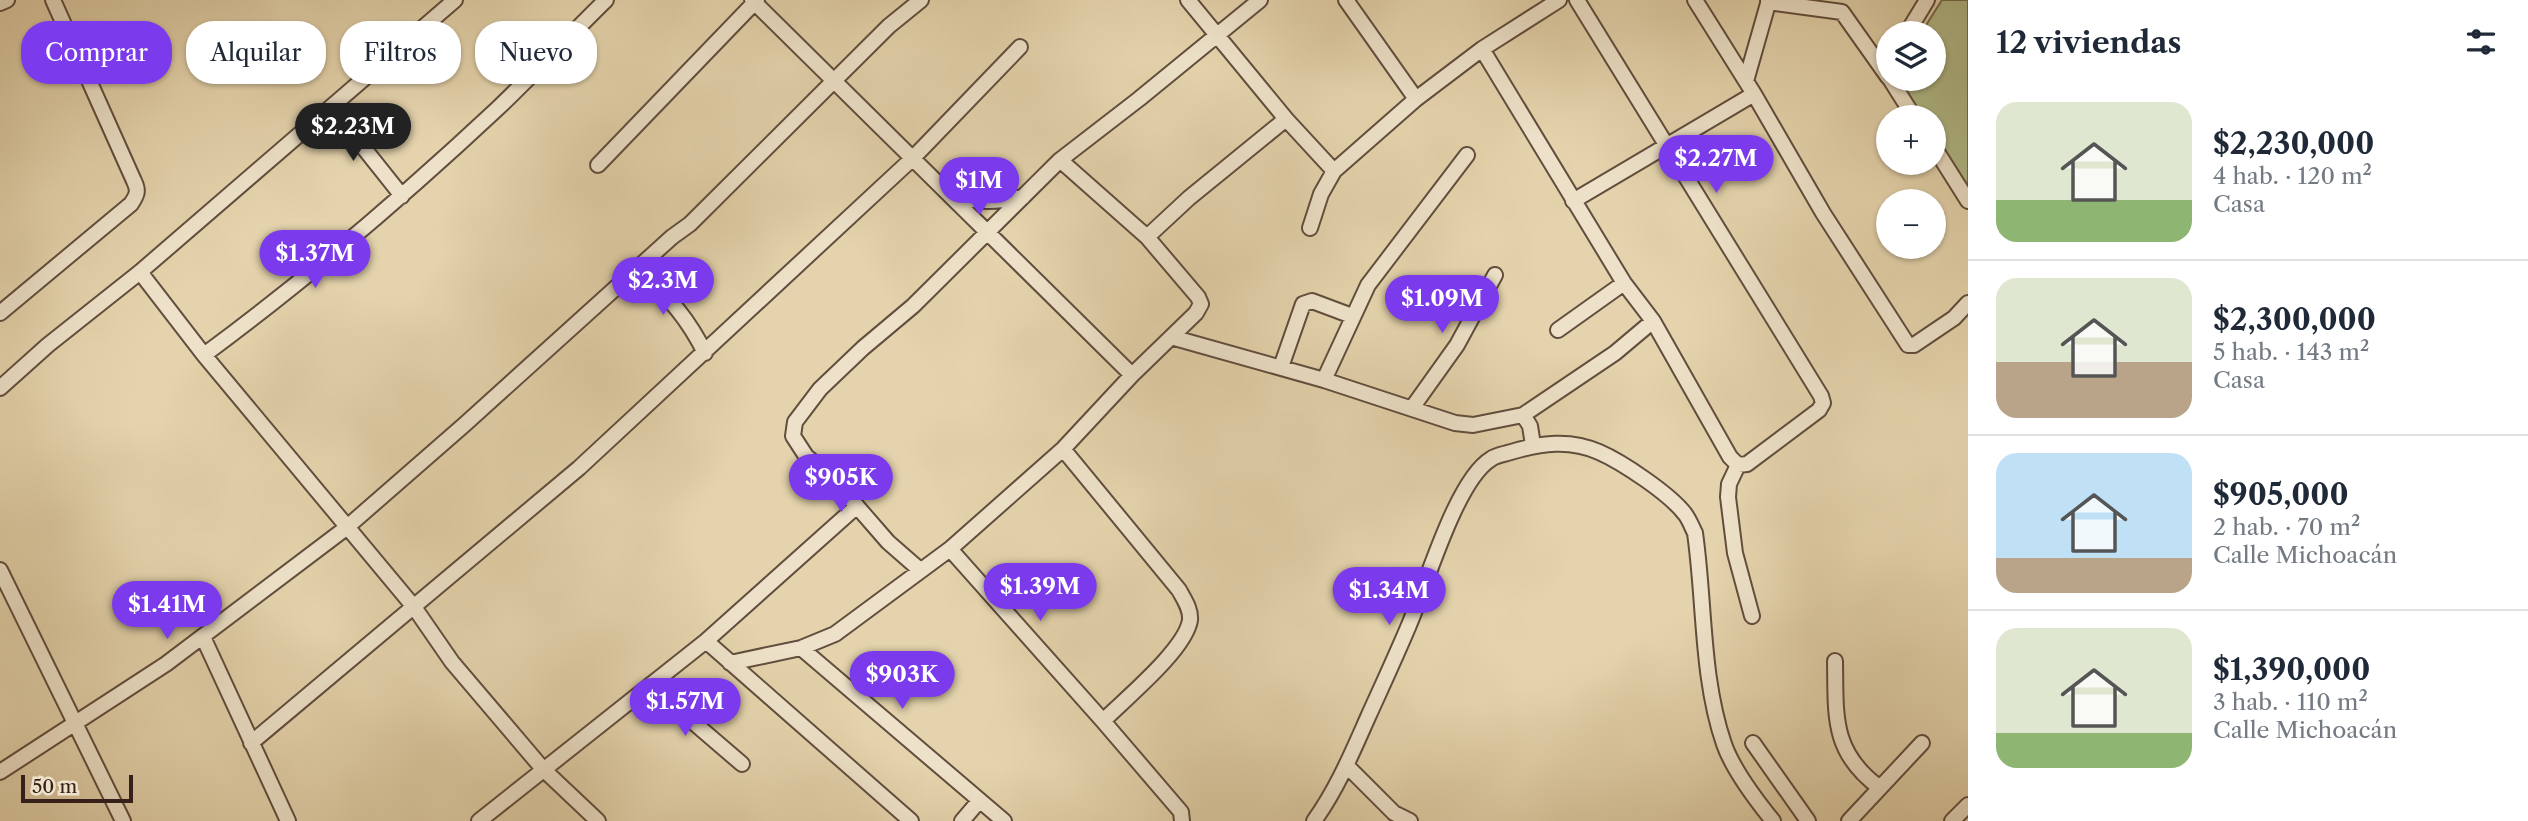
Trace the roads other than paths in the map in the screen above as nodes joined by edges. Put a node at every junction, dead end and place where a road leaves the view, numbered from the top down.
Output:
1 (6, 0) edge
2 (53, 0) edge
3 (606, 0) edge
4 (920, 0) edge
5 (1188, 0) edge
6 (1261, 0) edge
7 (1346, 0) edge
8 (1559, 0) edge
9 (1577, 0) edge
10 (1695, 0) edge
11 (1927, 0) edge
12 (754, 1) edge
13 (1768, 1) edge
14 (450, 2) edge
15 (0, 3) edge
16 (1914, 21) edge
17 (1218, 36) junction
18 (1020, 47) dead end
19 (1482, 49) junction
20 (1876, 57) edge
21 (834, 80) junction
22 (1746, 81) junction
23 (1754, 94) junction
24 (1416, 99) junction
25 (332, 108) junction
26 (1286, 119) junction
27 (1666, 147) junction
28 (1467, 155) dead end
29 (913, 158) junction
30 (1060, 160) junction
31 (598, 165) dead end
32 (1946, 166) edge
33 (1334, 171) junction
34 (402, 196) junction
35 (952, 196) junction
36 (1023, 197) junction
37 (1573, 201) junction
38 (1968, 201) edge
39 (1310, 228) dead end
40 (987, 234) junction
41 (1147, 237) junction
42 (639, 268) junction
43 (140, 272) junction
44 (1494, 275) dead end
45 (1624, 283) junction
46 (1968, 303) edge
47 (0, 313) edge
48 (1352, 316) junction
49 (1653, 321) junction
50 (1558, 330) dead end
51 (1171, 337) junction
52 (705, 353) junction
53 (204, 355) junction
54 (1280, 367) junction
55 (1132, 375) junction
56 (1324, 380) junction
57 (0, 388) edge
58 (1412, 408) junction
59 (1530, 432) junction
60 (1063, 449) junction
61 (1738, 465) junction
62 (857, 506) junction
63 (346, 528) junction
64 (950, 549) junction
65 (0, 570) edge
66 (920, 570) junction
67 (414, 607) junction
68 (1752, 616) dead end
69 (203, 637) junction
70 (706, 641) junction
71 (801, 648) junction
72 (1835, 661) dead end
73 (730, 663) junction
74 (650, 685) junction
75 (1103, 721) junction
76 (74, 722) junction
77 (251, 743) junction
78 (1753, 743) dead end
79 (1922, 743) dead end
80 (743, 764) dead end
81 (1347, 766) junction
82 (543, 769) junction
83 (0, 772) edge
84 (1880, 788) junction
85 (979, 801) junction
86 (1968, 805) edge
87 (1393, 817) edge
88 (123, 821) edge
89 (288, 821) edge
90 (479, 821) edge
91 (598, 821) edge
92 (911, 821) edge
93 (962, 821) edge
94 (1004, 821) edge
95 (1182, 821) edge
96 (1314, 821) edge
97 (1410, 821) edge
98 (1773, 821) edge
99 (1808, 821) edge
100 (1849, 821) edge
101 (1952, 821) edge

1 - 15 street
2 - 47 street
3 - 34 street
4 - 21 street
5 - 17 street
6 - 17 street
7 - 24 street
8 - 19 street
9 - 27 street
10 - 22 street
11 - 16 street
12 - 21 street
12 - 31 street
13 - 20 street
13 - 22 street
14 - 25 street
17 - 26 street
17 - 30 street
18 - 29 street
19 - 24 street
19 - 37 street
21 - 29 street
21 - 42 street
22 - 23 street
23 - 27 street
23 - 46 street
24 - 33 street
25 - 34 street
25 - 43 street
26 - 33 street
26 - 41 street
27 - 37 street
27 - 61 street
28 - 48 street
29 - 35 street
29 - 52 street
30 - 36 street
30 - 41 street
32 - 38 street
33 - 39 street
34 - 53 street
35 - 36 street
35 - 40 street
36 - 40 street
37 - 45 street
40 - 55 street
40 - 62 street
41 - 51 street
42 - 52 street
42 - 63 street
43 - 53 street
43 - 57 street
44 - 58 street
45 - 49 street
45 - 50 street
48 - 54 street
48 - 56 street
49 - 59 street
49 - 61 street
51 - 54 street
51 - 55 street
52 - 67 street
53 - 63 street
54 - 56 street
55 - 60 street
56 - 58 street
58 - 59 street
59 - 81 street
59 - 98 street
60 - 64 street
60 - 75 street
61 - 68 street
62 - 66 street
62 - 70 street
63 - 67 street
63 - 69 street
64 - 66 street
64 - 75 street
65 - 76 street
66 - 71 street
67 - 77 street
67 - 82 street
69 - 76 street
69 - 77 street
70 - 73 street
70 - 74 street
71 - 73 street
71 - 85 street
72 - 84 street
73 - 92 street
74 - 80 street
74 - 82 street
75 - 95 street
76 - 83 street
76 - 88 street
77 - 89 street
78 - 99 street
79 - 84 street
81 - 87 street
81 - 96 street
82 - 90 street
82 - 91 street
84 - 100 street
85 - 93 street
85 - 94 street
86 - 101 street
87 - 97 street

